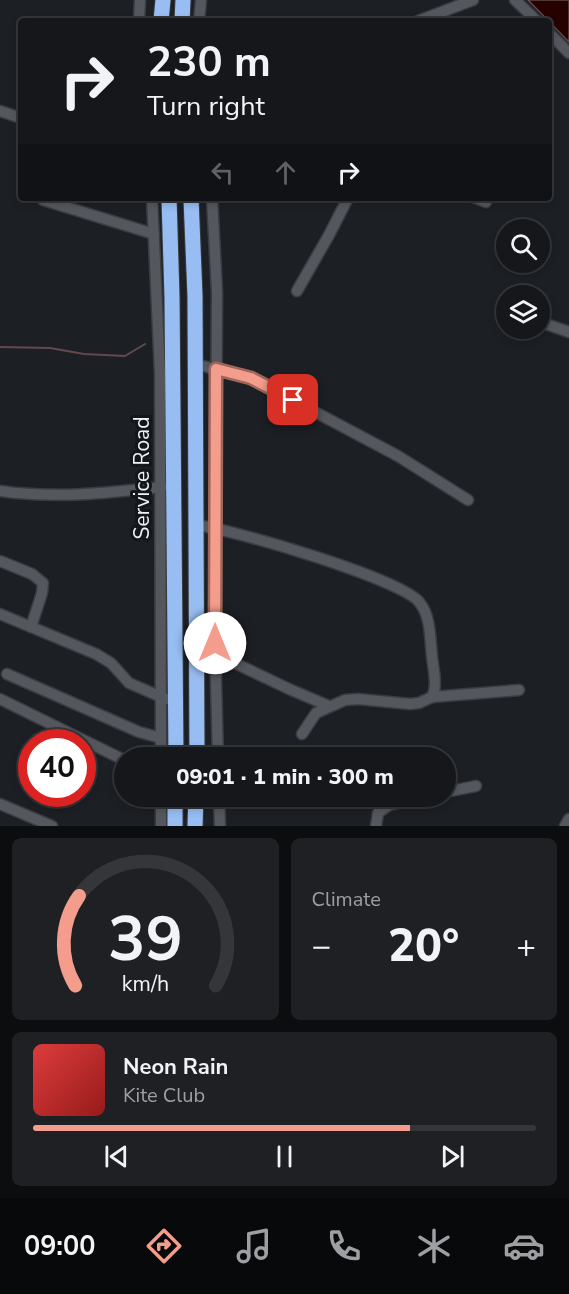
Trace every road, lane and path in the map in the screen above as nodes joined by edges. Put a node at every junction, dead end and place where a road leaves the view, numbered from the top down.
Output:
1 (140, 0) edge
2 (163, 0) edge
3 (183, 0) edge
4 (201, 0) edge
5 (473, 0) edge
6 (515, 0) edge
7 (139, 18) edge
8 (161, 18) edge
9 (182, 18) edge
10 (199, 18) edge
11 (426, 18) edge
12 (534, 18) edge
13 (552, 36) edge
14 (569, 53) edge
15 (0, 111) edge
16 (18, 117) edge
17 (46, 201) edge
18 (152, 201) edge
19 (169, 201) edge
20 (191, 201) edge
21 (212, 201) edge
22 (346, 201) edge
23 (154, 234) junction
24 (297, 291) dead end
25 (550, 325) edge
26 (569, 332) edge
27 (195, 364) junction
28 (216, 369) junction
29 (162, 487) junction
30 (0, 491) edge
31 (468, 501) dead end
32 (168, 523) junction
33 (196, 525) junction
34 (216, 527) junction
35 (0, 561) edge
36 (0, 614) edge
37 (32, 627) junction
38 (216, 654) junction
39 (6, 674) dead end
40 (519, 690) dead end
41 (432, 696) junction
42 (0, 699) edge
43 (169, 700) junction
44 (329, 706) junction
45 (302, 734) dead end
46 (161, 738) junction
47 (161, 747) edge
48 (175, 747) edge
49 (197, 747) edge
50 (218, 747) edge
51 (114, 755) edge
52 (476, 786) dead end
53 (456, 790) edge
54 (0, 804) edge
55 (161, 807) edge
56 (175, 807) edge
57 (196, 807) edge
58 (220, 807) edge
59 (386, 807) edge
60 (569, 819) edge
61 (52, 826) edge
62 (161, 826) edge
63 (175, 826) edge
64 (195, 826) edge
65 (221, 826) edge
66 (376, 826) edge
67 (565, 826) edge

1 - 7 street
2 - 8 highway
3 - 9 highway
4 - 10 street
5 - 11 street
6 - 12 street
13 - 14 street
15 - 16 street
17 - 23 street
18 - 23 street, Service Road
19 - 32 highway
20 - 27 highway
21 - 28 street
22 - 24 street
23 - 29 street, Service Road
25 - 26 street
27 - 28 street
27 - 33 highway
28 - 31 street
28 - 34 street
29 - 30 street
29 - 32 street, Service Road
32 - 43 highway
33 - 34 street
33 - 49 highway
34 - 38 street
34 - 41 street
35 - 37 street
36 - 37 street
37 - 43 street
38 - 44 street
38 - 50 street
39 - 46 street
40 - 41 street
41 - 44 street
42 - 51 street
43 - 46 street
43 - 48 highway
44 - 45 street
46 - 47 street
52 - 53 street
54 - 61 street
55 - 62 street
56 - 63 highway
57 - 64 highway
58 - 65 street
59 - 66 street
60 - 67 street

